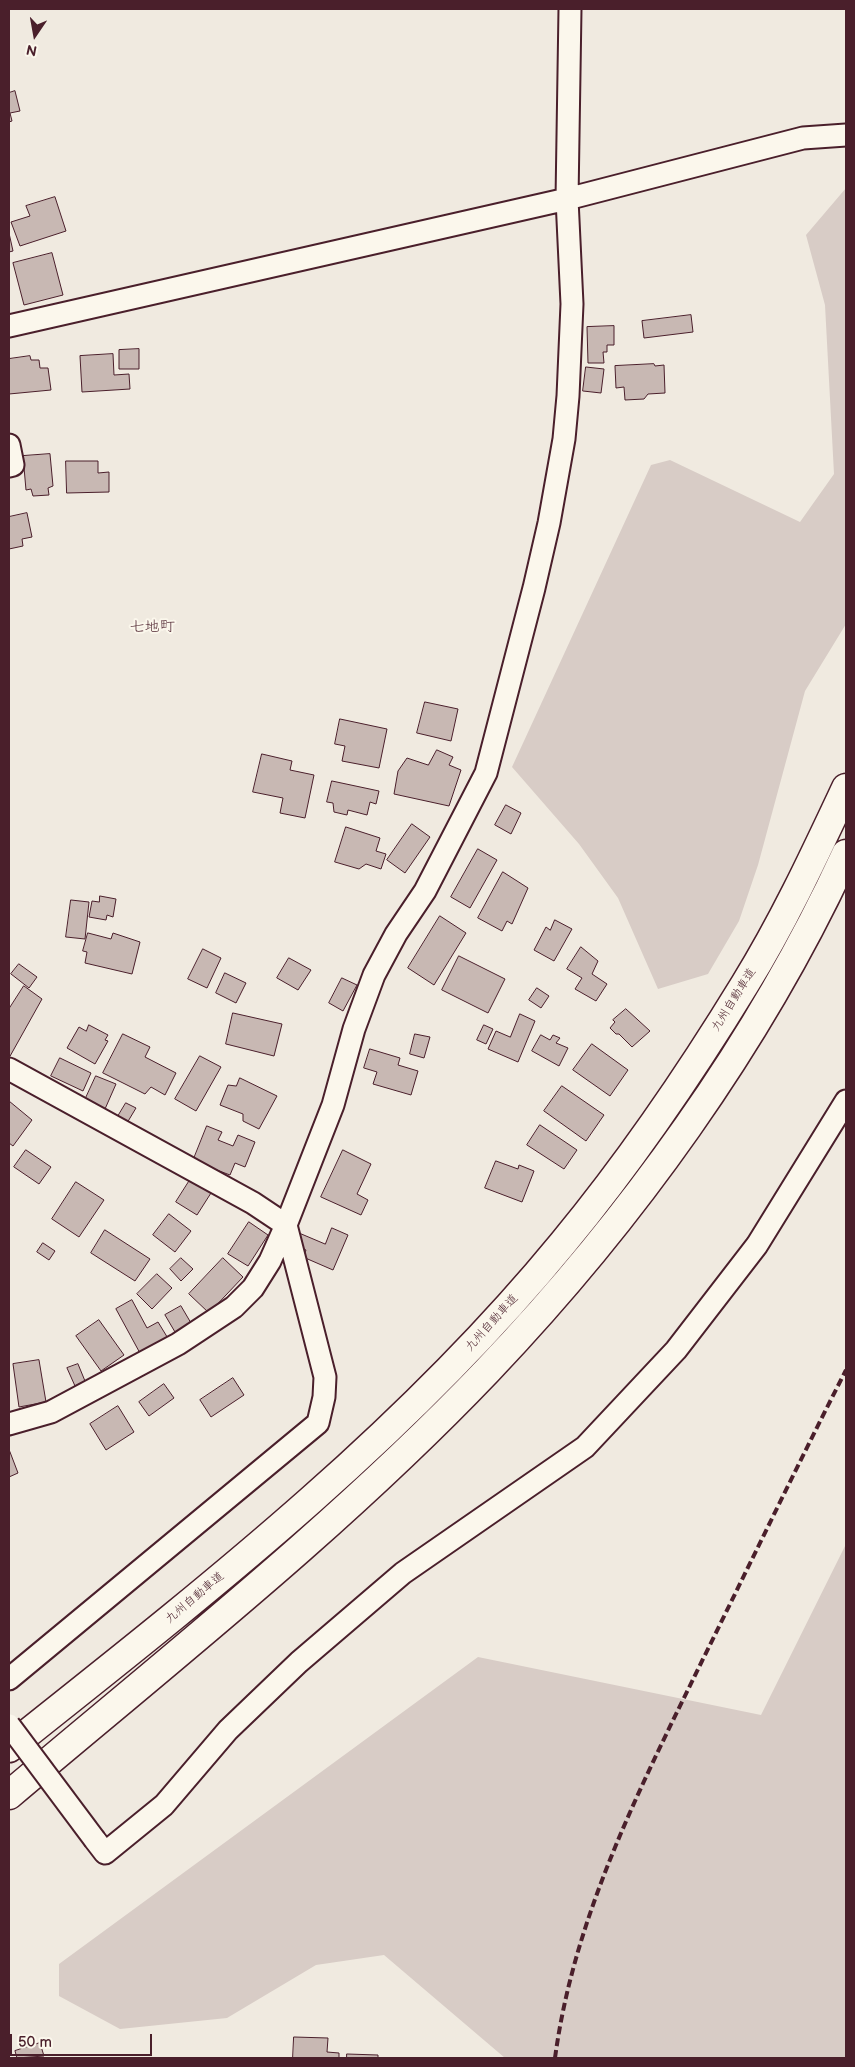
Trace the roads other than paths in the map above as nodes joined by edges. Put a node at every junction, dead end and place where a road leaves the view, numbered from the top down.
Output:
1 (570, 9) edge
2 (846, 135) edge
3 (567, 198) junction
4 (9, 326) edge
5 (9, 445) edge
6 (9, 466) edge
7 (846, 788) edge
8 (846, 854) edge
9 (9, 1069) edge
10 (846, 1102) edge
11 (286, 1225) junction
12 (9, 1424) edge
13 (9, 1679) edge
14 (9, 1725) edge
15 (9, 1748) edge
16 (9, 1795) edge

1 - 3 street
2 - 3 street
3 - 4 street
3 - 11 street
5 - 6 street
7 - 15 highway, 九州自動車道
8 - 16 highway
9 - 11 street
10 - 14 street, bridge
11 - 12 street
11 - 13 street

